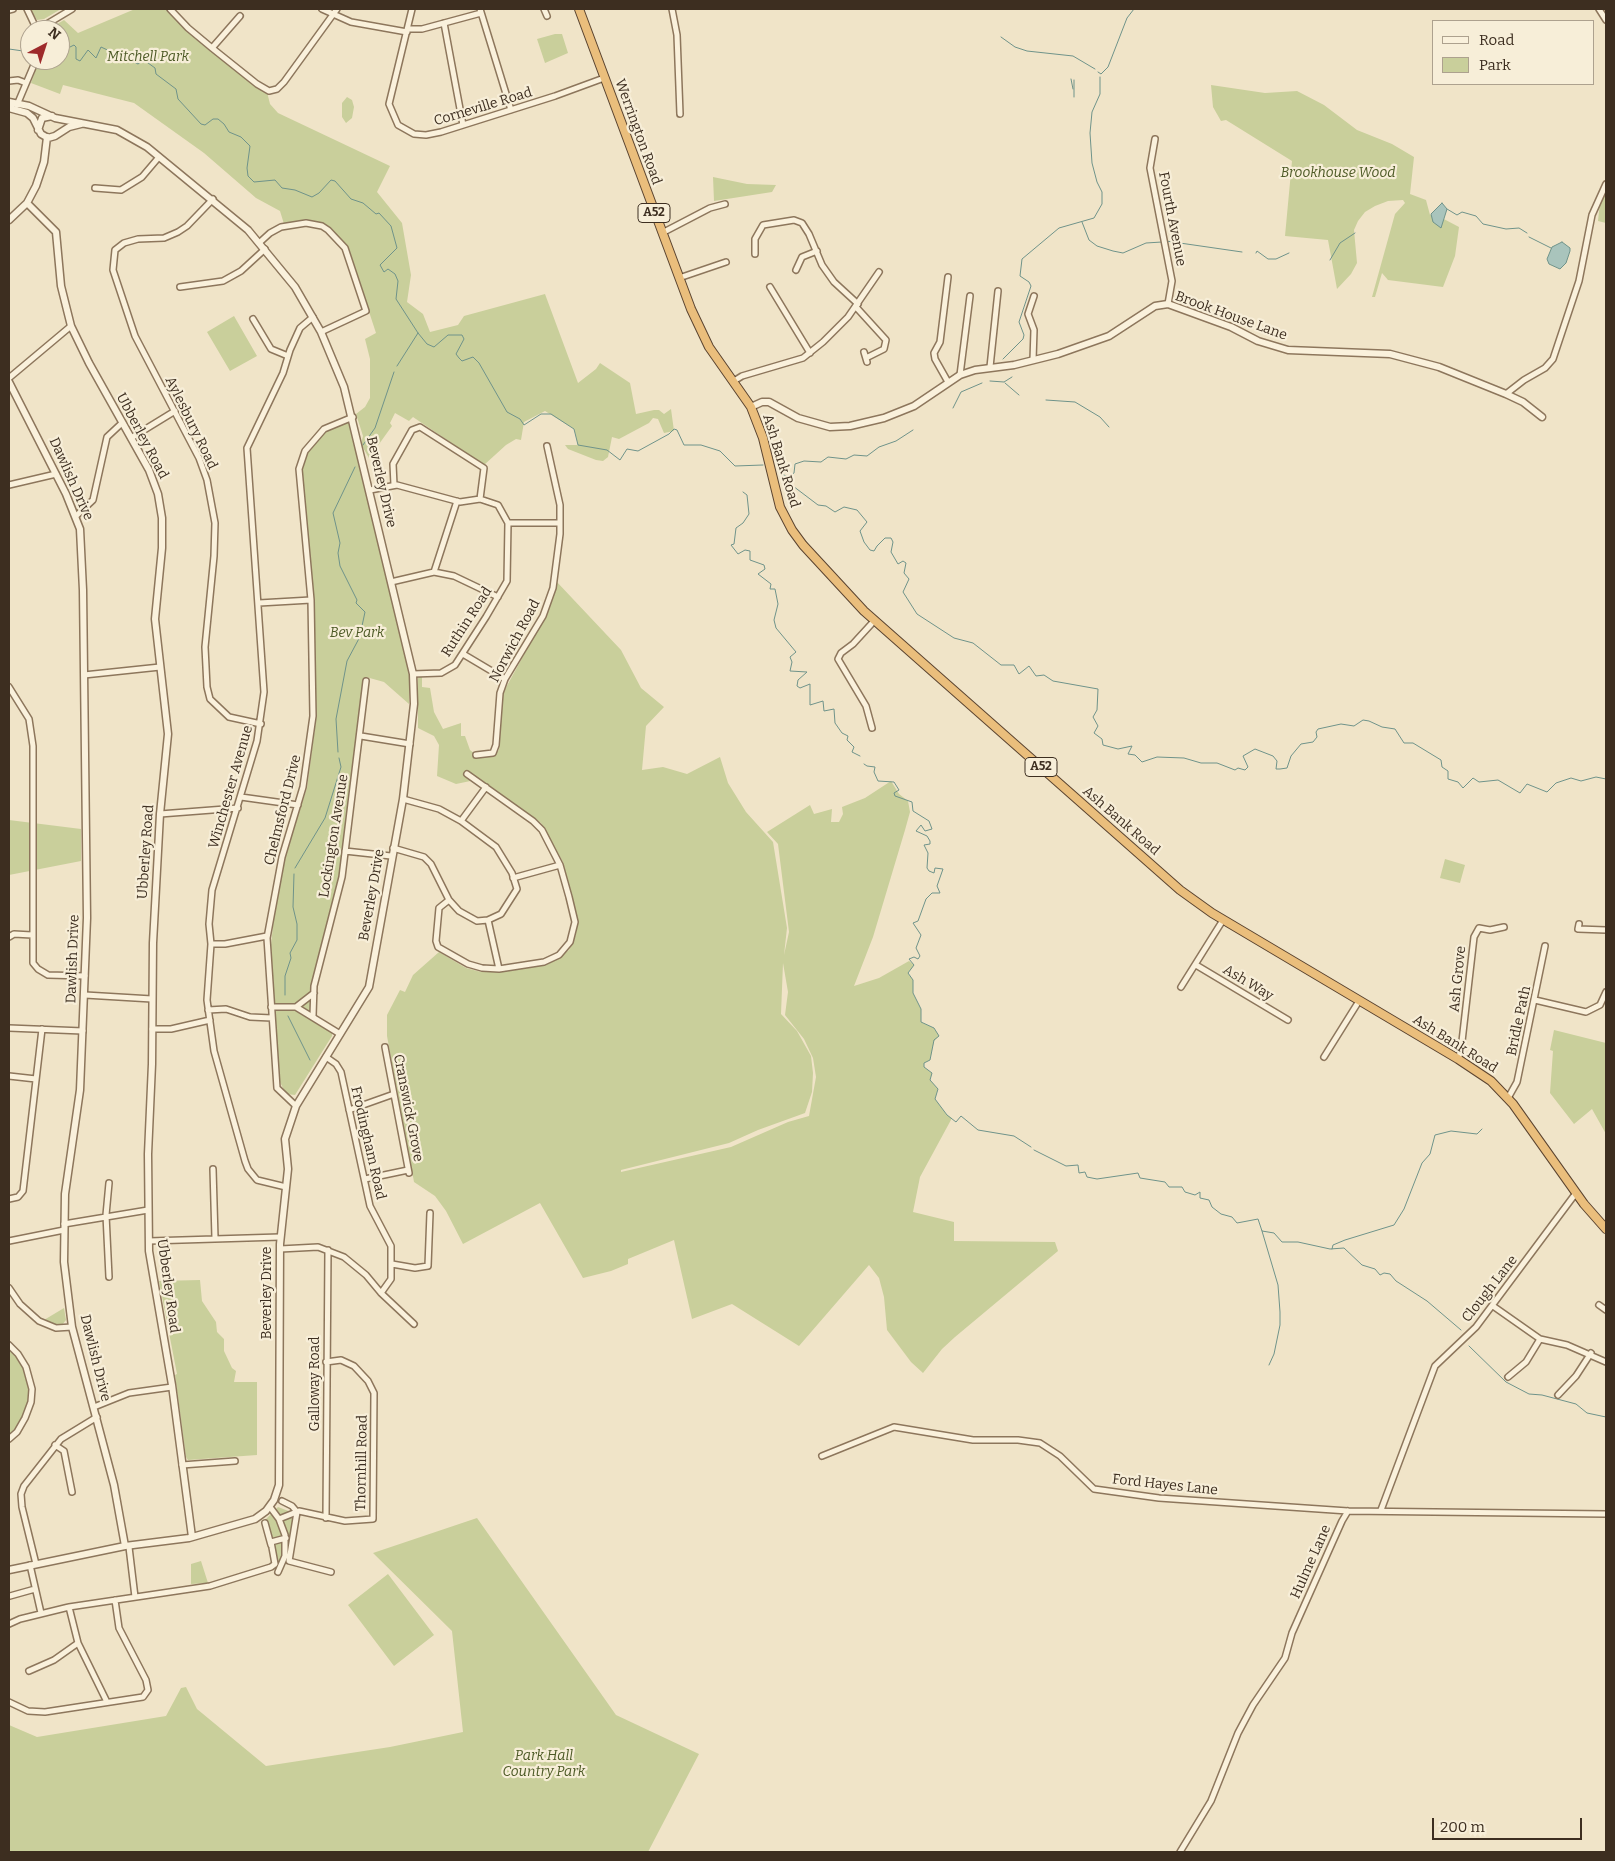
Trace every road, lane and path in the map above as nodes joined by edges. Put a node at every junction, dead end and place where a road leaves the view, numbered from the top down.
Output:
1 (13, 9) edge
2 (72, 9) edge
3 (170, 9) edge
4 (322, 9) edge
5 (337, 9) edge
6 (412, 9) edge
7 (544, 9) edge
8 (579, 9) edge
9 (672, 9) edge
10 (1599, 9) edge
11 (9, 10) edge
12 (481, 11) edge
13 (334, 15) junction
14 (240, 16) dead end
15 (547, 16) dead end
16 (54, 20) edge
17 (1606, 20) edge
18 (444, 23) junction
19 (408, 31) junction
20 (212, 48) junction
21 (32, 70) edge
22 (604, 78) junction
23 (9, 81) edge
24 (26, 83) junction
25 (9, 102) edge
26 (17, 103) junction
27 (9, 108) edge
28 (20, 110) junction
29 (511, 110) junction
30 (680, 114) dead end
31 (54, 117) junction
32 (82, 124) junction
33 (463, 125) junction
34 (38, 130) junction
35 (58, 133) junction
36 (47, 137) junction
37 (1155, 139) dead end
38 (159, 157) junction
39 (1606, 184) edge
40 (95, 188) dead end
41 (213, 200) junction
42 (27, 203) junction
43 (725, 204) dead end
44 (9, 220) edge
45 (662, 234) junction
46 (259, 243) junction
47 (265, 249) junction
48 (817, 251) junction
49 (756, 254) dead end
50 (726, 262) dead end
51 (792, 262) dead end
52 (879, 272) dead end
53 (948, 277) dead end
54 (679, 278) junction
55 (180, 287) dead end
56 (770, 287) dead end
57 (998, 291) dead end
58 (970, 296) dead end
59 (1034, 296) dead end
60 (1168, 304) junction
61 (857, 305) junction
62 (313, 317) junction
63 (253, 319) dead end
64 (71, 326) junction
65 (321, 332) junction
66 (709, 347) joint
67 (810, 353) junction
68 (288, 356) junction
69 (866, 357) dead end
70 (1032, 360) junction
71 (990, 367) junction
72 (960, 376) junction
73 (9, 380) edge
74 (734, 381) junction
75 (948, 382) junction
76 (1506, 394) junction
77 (751, 407) junction
78 (175, 411) junction
79 (353, 417) junction
80 (1542, 417) dead end
81 (122, 423) junction
82 (131, 438) junction
83 (547, 446) dead end
84 (56, 474) junction
85 (394, 485) junction
86 (9, 486) edge
87 (370, 490) junction
88 (480, 499) junction
89 (457, 501) junction
90 (76, 516) junction
91 (508, 523) junction
92 (560, 523) junction
93 (434, 572) junction
94 (391, 582) junction
95 (498, 597) junction
96 (311, 600) junction
97 (259, 604) junction
98 (875, 620) junction
99 (463, 654) junction
100 (160, 667) junction
101 (413, 674) junction
102 (84, 675) junction
103 (506, 679) junction
104 (366, 680) dead end
105 (9, 687) edge
106 (261, 724) junction
107 (872, 728) dead end
108 (361, 736) junction
109 (410, 744) junction
110 (476, 754) dead end
111 (467, 774) dead end
112 (486, 788) junction
113 (241, 797) junction
114 (403, 799) junction
115 (298, 806) junction
116 (238, 808) junction
117 (160, 814) junction
118 (461, 821) junction
119 (393, 848) junction
120 (345, 851) junction
121 (391, 856) junction
122 (560, 865) junction
123 (514, 878) junction
124 (449, 900) junction
125 (488, 920) junction
126 (1223, 920) junction
127 (1579, 924) dead end
128 (1504, 927) dead end
129 (1606, 930) edge
130 (32, 935) junction
131 (267, 936) junction
132 (9, 937) edge
133 (211, 944) junction
134 (1545, 946) dead end
135 (1196, 965) junction
136 (499, 969) junction
137 (85, 976) junction
138 (1181, 987) dead end
139 (1606, 992) edge
140 (314, 993) junction
141 (85, 995) junction
142 (152, 999) junction
143 (1535, 1000) junction
144 (1359, 1001) junction
145 (271, 1007) junction
146 (296, 1007) junction
147 (208, 1010) junction
148 (313, 1016) junction
149 (272, 1018) junction
150 (210, 1020) junction
151 (1288, 1020) dead end
152 (9, 1028) edge
153 (42, 1029) junction
154 (152, 1030) junction
155 (83, 1031) junction
156 (340, 1034) junction
157 (385, 1047) dead end
158 (326, 1057) junction
159 (1324, 1057) dead end
160 (1458, 1059) junction
161 (9, 1076) edge
162 (36, 1079) junction
163 (394, 1094) junction
164 (1508, 1098) junction
165 (296, 1106) junction
166 (349, 1110) junction
167 (214, 1169) dead end
168 (364, 1179) junction
169 (109, 1183) dead end
170 (286, 1187) junction
171 (1576, 1194) junction
172 (9, 1199) edge
173 (148, 1210) junction
174 (430, 1213) dead end
175 (106, 1215) junction
176 (64, 1227) junction
177 (1606, 1229) edge
178 (280, 1237) junction
179 (215, 1238) junction
180 (9, 1241) edge
181 (149, 1241) junction
182 (280, 1249) junction
183 (328, 1250) junction
184 (392, 1264) junction
185 (109, 1277) dead end
186 (9, 1288) edge
187 (381, 1293) junction
188 (1599, 1305) dead end
189 (1493, 1306) junction
190 (1606, 1310) edge
191 (414, 1324) dead end
192 (72, 1327) junction
193 (1540, 1339) junction
194 (9, 1345) edge
195 (1591, 1353) junction
196 (326, 1362) junction
197 (1606, 1362) edge
198 (1517, 1379) dead end
199 (172, 1387) junction
200 (1562, 1393) dead end
201 (94, 1407) junction
202 (97, 1418) junction
203 (9, 1439) edge
204 (55, 1445) junction
205 (822, 1456) dead end
206 (235, 1461) dead end
207 (182, 1465) junction
208 (72, 1492) dead end
209 (282, 1501) dead end
210 (270, 1507) junction
211 (1381, 1510) junction
212 (1348, 1511) junction
213 (297, 1512) junction
214 (1606, 1514) edge
215 (326, 1518) junction
216 (280, 1520) junction
217 (265, 1523) dead end
218 (192, 1537) junction
219 (286, 1538) junction
220 (271, 1545) junction
221 (127, 1547) junction
222 (33, 1565) junction
223 (9, 1570) edge
224 (278, 1572) dead end
225 (331, 1572) dead end
226 (35, 1590) junction
227 (10, 1596) edge
228 (135, 1597) junction
229 (115, 1600) junction
230 (69, 1607) junction
231 (41, 1613) junction
232 (9, 1624) edge
233 (78, 1643) junction
234 (29, 1672) dead end
235 (9, 1702) edge
236 (107, 1702) junction
237 (1180, 1852) edge

1 - 11 street
2 - 16 street
3 - 20 street
4 - 13 street
5 - 13 street
6 - 19 street, Corneville Road
7 - 15 street
8 - 22 highway, Werrington Road / A52
9 - 30 street
10 - 17 street
12 - 18 street
12 - 29 street
13 - 19 street
13 - 20 street
14 - 20 street
18 - 19 street
18 - 33 street
19 - 33 street, Corneville Road
21 - 24 street
22 - 29 street, Corneville Road
22 - 45 highway, Werrington Road / A52
23 - 24 street
24 - 26 street
25 - 26 street, Beverley Drive
26 - 28 street
26 - 31 street, Beverley Drive
27 - 28 street
28 - 34 street
29 - 33 street, Corneville Road
31 - 32 street, Beverley Drive
31 - 34 street
31 - 35 street
32 - 35 street, Beverley Drive
32 - 38 street, Beverley Drive
34 - 36 street
35 - 36 street
36 - 42 street
37 - 60 street, Fourth Avenue
38 - 40 street
38 - 41 street, Beverley Drive
39 - 76 street
41 - 46 street, Beverley Drive
41 - 78 street, Aylesbury Road
42 - 44 street
42 - 64 street, Ubberley Road
43 - 45 street
45 - 54 highway, Werrington Road / A52
46 - 47 street, Beverley Drive
46 - 65 street
47 - 55 street
47 - 62 street, Beverley Drive
48 - 49 street
48 - 51 street
48 - 61 street
50 - 54 street
52 - 61 street
53 - 75 street
54 - 66 highway, Werrington Road / A52
56 - 67 street
57 - 71 street
58 - 72 street
59 - 70 street
60 - 70 street, Brook House Lane
60 - 76 street, Brook House Lane
61 - 67 street
61 - 69 street
62 - 65 street, Beverley Drive
62 - 68 street, Winchester Avenue
63 - 68 street
64 - 73 street
64 - 81 street, Ubberley Road
65 - 79 street, Beverley Drive
66 - 74 highway, Ash Bank Road / A52
67 - 74 street
68 - 97 street, Winchester Avenue
70 - 71 street, Brook House Lane
71 - 72 street, Brook House Lane
72 - 75 street, Brook House Lane
73 - 84 street, Dawlish Drive
74 - 77 highway, Ash Bank Road / A52
75 - 77 street, Brook House Lane
76 - 80 street, Brook House Lane
77 - 98 highway, Ash Bank Road / A52
78 - 82 street
78 - 106 street, Aylesbury Road
79 - 87 street, Beverley Drive
79 - 96 street, Chelmsford Drive
81 - 82 street, Ubberley Road
81 - 90 street
82 - 100 street, Ubberley Road
83 - 92 street, Norwich Road
84 - 86 street
84 - 90 street, Dawlish Drive
85 - 87 street
85 - 88 street
85 - 89 street
87 - 94 street, Beverley Drive
88 - 89 street
88 - 91 street
89 - 93 street
90 - 102 street, Dawlish Drive
91 - 92 street
91 - 95 street, Ruthin Road
92 - 103 street, Norwich Road
93 - 94 street
93 - 95 street
94 - 101 street, Beverley Drive
95 - 99 street, Ruthin Road
96 - 97 street
96 - 115 street, Chelmsford Drive
97 - 106 street, Winchester Avenue
98 - 107 street
98 - 126 highway, Ash Bank Road / A52
99 - 101 street, Ruthin Road
99 - 103 street
100 - 102 street
100 - 117 street, Ubberley Road
101 - 109 street, Beverley Drive
102 - 137 street, Dawlish Drive
103 - 110 street, Norwich Road
104 - 108 street, Lockington Avenue
105 - 130 street
106 - 113 street, Winchester Avenue
108 - 109 street
108 - 120 street, Lockington Avenue
109 - 114 street, Beverley Drive
111 - 112 street
112 - 118 street
112 - 122 street
113 - 115 street
113 - 116 street, Winchester Avenue
114 - 118 street
114 - 119 street, Beverley Drive
115 - 131 street, Chelmsford Drive
116 - 117 street
116 - 133 street, Winchester Avenue
117 - 142 street, Ubberley Road
118 - 123 street
119 - 121 street, Beverley Drive
119 - 124 street
120 - 121 street
120 - 140 street, Lockington Avenue
121 - 156 street, Beverley Drive
122 - 123 street
122 - 136 street
123 - 125 street
124 - 125 street
124 - 136 street
125 - 136 street
126 - 135 street
126 - 144 highway, Ash Bank Road / A52
127 - 129 street
128 - 160 street, Ash Grove
130 - 132 street
130 - 137 street
131 - 133 street
131 - 145 street, Chelmsford Drive
133 - 147 street, Winchester Avenue
134 - 143 street, Bridle Path
135 - 138 street
135 - 151 street, Ash Way
137 - 141 street, Dawlish Drive
139 - 143 street
140 - 146 street
140 - 148 street, Lockington Avenue
141 - 142 street
141 - 155 street, Dawlish Drive
142 - 154 street, Ubberley Road
143 - 164 street, Bridle Path
144 - 159 street
144 - 160 highway, Ash Bank Road / A52
145 - 146 street
145 - 149 street, Chelmsford Drive
146 - 148 street
147 - 149 street
147 - 150 street, Winchester Avenue
148 - 156 street
149 - 165 street, Chelmsford Drive
150 - 154 street
150 - 170 street, Winchester Avenue
152 - 153 street
153 - 155 street
153 - 162 street
154 - 173 street, Ubberley Road
155 - 176 street, Dawlish Drive
156 - 158 street, Beverley Drive
157 - 163 street, Cranswick Grove
158 - 165 street, Beverley Drive
158 - 166 street, Frodingham Road
160 - 164 highway, Ash Bank Road / A52
161 - 162 street
162 - 172 street
163 - 166 street
163 - 168 street, Cranswick Grove
164 - 171 highway, Ash Bank Road / A52
165 - 170 street, Beverley Drive
166 - 168 street, Frodingham Road
167 - 179 street
168 - 184 street, Frodingham Road
169 - 175 street
170 - 178 street, Beverley Drive
171 - 177 highway, Ash Bank Road / A52
171 - 189 street, Clough Lane
173 - 175 street
173 - 181 street, Ubberley Road
174 - 184 street
175 - 176 street
175 - 185 street
176 - 180 street
176 - 192 street, Dawlish Drive
178 - 179 street
178 - 182 street, Beverley Drive
179 - 181 street
181 - 199 street, Ubberley Road
182 - 183 street
182 - 210 street, Beverley Drive
183 - 187 street
183 - 196 street, Galloway Road
184 - 187 street, Frodingham Road
186 - 192 street
187 - 191 street
188 - 190 street
189 - 193 street
189 - 211 street, Clough Lane
192 - 201 street, Dawlish Drive
193 - 195 street
193 - 198 street
194 - 203 street
195 - 197 street
195 - 200 street
196 - 215 street, Galloway Road
196 - 215 street, Thornhill Road
199 - 201 street
199 - 207 street, Ubberley Road
201 - 202 street, Dawlish Drive
202 - 204 street
202 - 221 street, Dawlish Drive
204 - 208 street
204 - 222 street
205 - 212 street, Ford Hayes Lane
206 - 207 street
207 - 218 street, Ubberley Road
209 - 213 street, Thornhill Road
210 - 216 street
210 - 218 street
211 - 212 street
211 - 214 street
212 - 237 street, Hulme Lane
213 - 215 street, Thornhill Road
213 - 216 street
213 - 225 street
216 - 219 street
217 - 220 street
218 - 221 street
219 - 220 street
219 - 224 street
220 - 228 street
221 - 222 street
221 - 228 street
222 - 223 street
222 - 226 street
226 - 227 street
226 - 231 street
228 - 229 street
229 - 230 street
229 - 236 street
230 - 231 street
230 - 233 street
231 - 232 street
233 - 234 street
233 - 236 street
235 - 236 street

